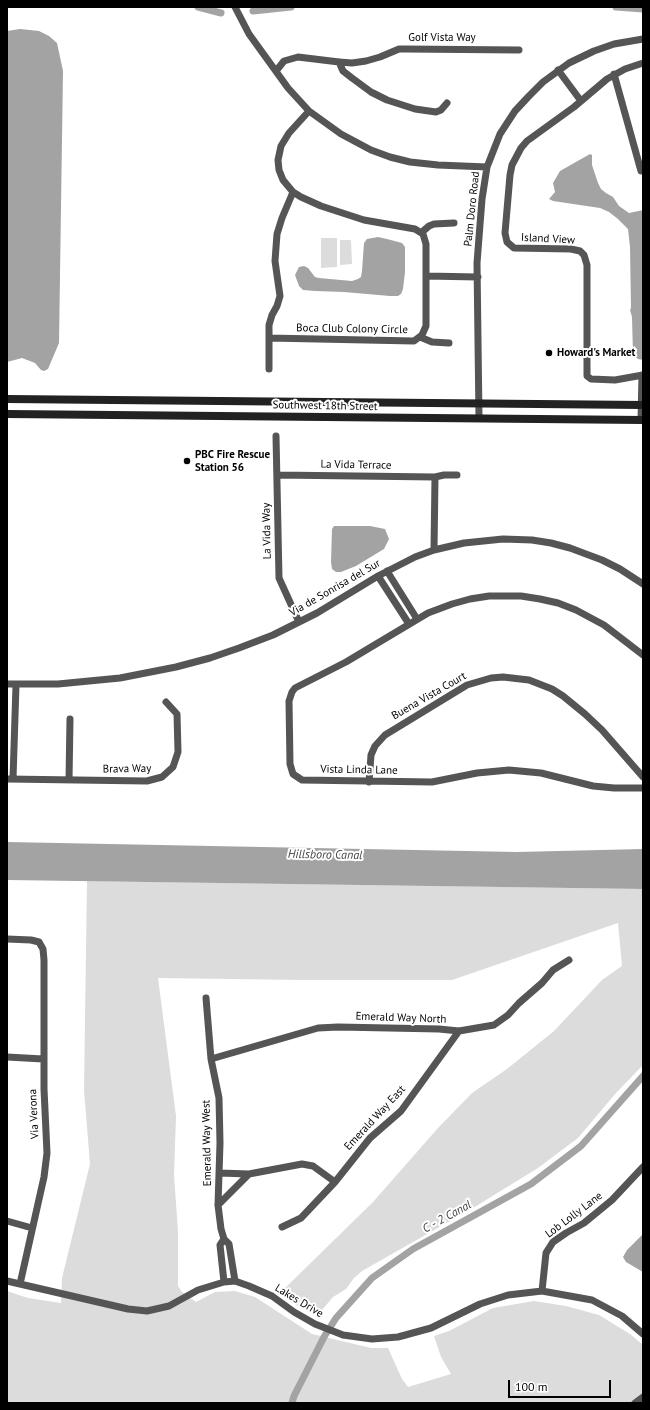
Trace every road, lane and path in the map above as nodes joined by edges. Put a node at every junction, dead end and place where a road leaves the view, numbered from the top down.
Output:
1 (235, 7) edge
2 (643, 39) edge
3 (520, 50) dead end
4 (339, 62) junction
5 (643, 64) edge
6 (558, 70) junction
7 (276, 71) junction
8 (614, 74) junction
9 (581, 101) junction
10 (447, 104) dead end
11 (309, 111) junction
12 (487, 167) junction
13 (642, 171) edge
14 (293, 192) junction
15 (454, 223) dead end
16 (422, 232) junction
17 (426, 276) junction
18 (478, 276) junction
19 (420, 337) junction
20 (269, 338) junction
21 (449, 343) dead end
22 (268, 369) dead end
23 (642, 375) edge
24 (7, 399) edge
25 (478, 403) junction
26 (642, 405) edge
27 (7, 414) edge
28 (479, 418) junction
29 (642, 420) edge
30 (276, 436) dead end
31 (277, 475) junction
32 (457, 475) dead end
33 (435, 477) junction
34 (434, 550) junction
35 (387, 571) junction
36 (378, 576) junction
37 (643, 584) edge
38 (417, 619) junction
39 (299, 622) junction
40 (409, 624) junction
41 (643, 655) edge
42 (7, 684) edge
43 (16, 684) junction
44 (166, 702) dead end
45 (70, 719) dead end
46 (643, 777) edge
47 (10, 779) edge
48 (69, 780) junction
49 (370, 782) junction
50 (643, 788) edge
51 (7, 939) edge
52 (569, 960) dead end
53 (206, 998) dead end
54 (459, 1031) junction
55 (7, 1057) edge
56 (43, 1059) junction
57 (211, 1059) junction
58 (643, 1167) edge
59 (219, 1173) junction
60 (249, 1174) junction
61 (335, 1182) junction
62 (218, 1205) junction
63 (7, 1221) edge
64 (282, 1227) dead end
65 (32, 1228) junction
66 (224, 1239) junction
67 (7, 1281) edge
68 (235, 1281) junction
69 (224, 1282) junction
70 (20, 1284) junction
71 (542, 1291) junction
72 (643, 1334) edge
73 (643, 1397) edge
74 (635, 1403) edge

1 - 7 street
2 - 6 street, Palm Doro Road
3 - 4 street, Golf Vista Way
4 - 7 street, Golf Vista Way
4 - 10 street
5 - 8 street, Island View
6 - 9 street
6 - 12 street, Palm Doro Road
7 - 11 street
8 - 9 street, Island View
8 - 13 street
9 - 23 street, Island View
11 - 12 street
11 - 14 street
12 - 18 street, Palm Doro Road
14 - 16 street
14 - 20 street
15 - 16 street
16 - 17 street, Boca Club Colony Circle
17 - 18 street
17 - 19 street, Boca Club Colony Circle
18 - 25 street, Palm Doro Road
19 - 20 street, Boca Club Colony Circle
19 - 21 street
20 - 22 street
23 - 26 street, Island View
24 - 25 main road, Southwest 18th Street
25 - 26 main road, Southwest 18th Street
25 - 28 street, Palm Doro Road
26 - 29 street, Island View
27 - 28 main road, Southwest 18th Street
28 - 29 main road, Southwest 18th Street
30 - 31 street, La Vida Way
31 - 33 street, La Vida Terrace
31 - 39 street, La Vida Way
32 - 33 street, La Vida Terrace
33 - 34 street
34 - 35 street, Via de Sonrisa del Sur
34 - 37 street, Via de Sonrisa del Sur
35 - 36 street, Via de Sonrisa del Sur
35 - 38 street
36 - 39 street, Via de Sonrisa del Sur
36 - 40 street
38 - 40 street, Vista Linda Lane
38 - 41 street, Vista Linda Lane
39 - 43 street, Via de Sonrisa del Sur
40 - 49 street, Vista Linda Lane
42 - 43 street, Via de Sonrisa del Sur
43 - 47 street
44 - 48 street, Brava Way
45 - 48 street
46 - 49 street, Buena Vista Court
47 - 48 street, Brava Way
49 - 50 street, Vista Linda Lane
51 - 56 street, Via Verona
52 - 54 street, Emerald Way North
53 - 57 street, Emerald Way West
54 - 57 street, Emerald Way North
54 - 61 street, Emerald Way East
55 - 56 street
56 - 65 street, Via Verona
57 - 59 street, Emerald Way West
58 - 71 street, Lob Lolly Lane
59 - 60 street
59 - 62 street, Emerald Way West
60 - 61 street
60 - 62 street
61 - 64 street, Emerald Way East
62 - 66 street, Emerald Way West
63 - 65 street
65 - 70 street, Via Verona
66 - 68 street, Emerald Way West
66 - 69 street, Emerald Way West
67 - 70 street, Lakes Drive
68 - 69 street, Lakes Drive
68 - 71 street, Lakes Drive
69 - 70 street, Lakes Drive
71 - 72 street, Lakes Drive
73 - 74 street

